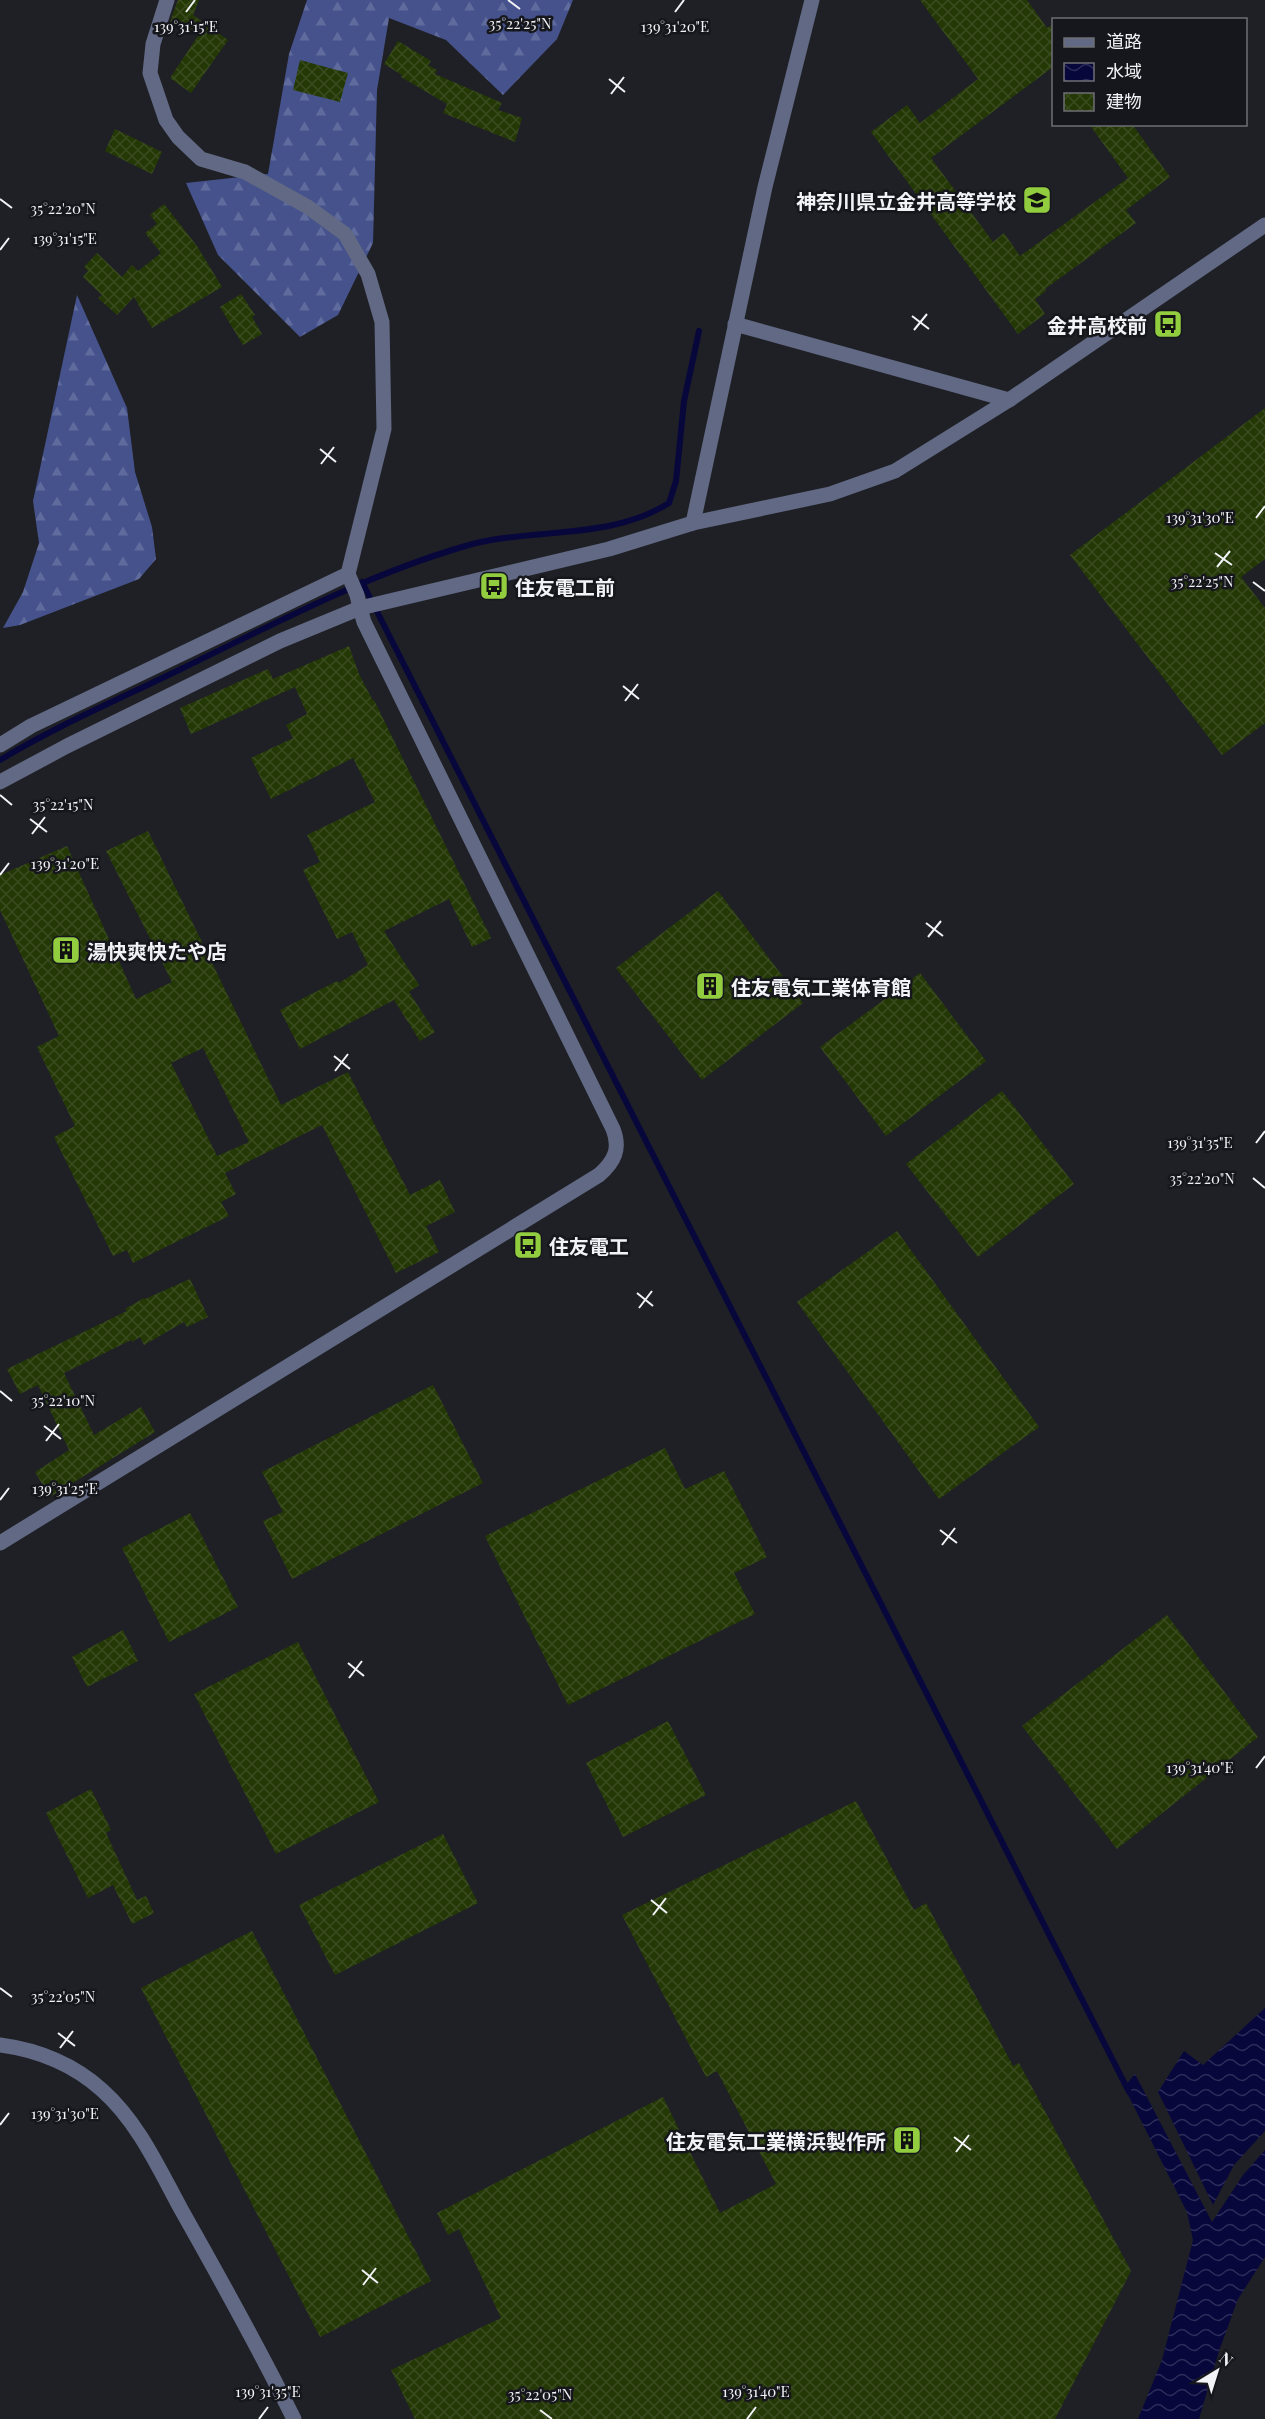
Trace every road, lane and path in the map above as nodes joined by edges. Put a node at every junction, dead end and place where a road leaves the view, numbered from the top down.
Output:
1 (166, 0) edge
2 (812, 0) edge
3 (1265, 225) edge
4 (735, 324) junction
5 (1008, 400) junction
6 (693, 523) junction
7 (358, 592) junction
8 (0, 745) edge
9 (0, 782) edge
10 (0, 1543) edge
11 (0, 2046) edge
12 (294, 2419) edge

1 - 7 street
2 - 4 street
3 - 5 street
4 - 5 street
4 - 6 street
5 - 6 street
6 - 7 street
7 - 8 street
7 - 9 street
7 - 10 street
11 - 12 street

